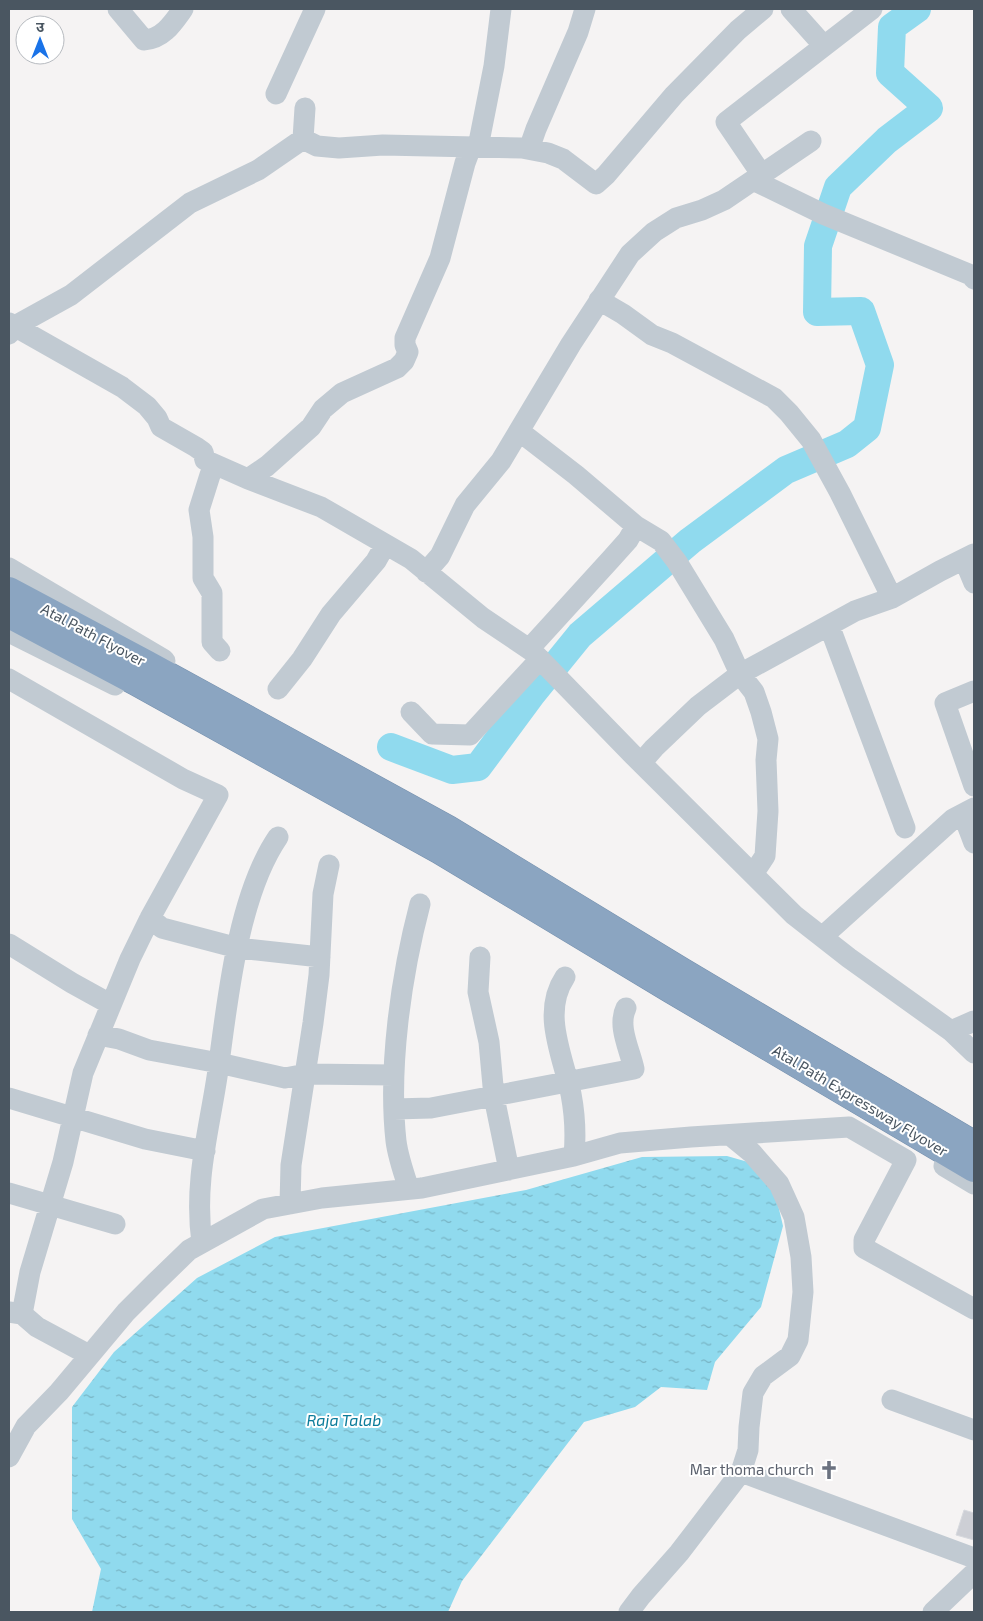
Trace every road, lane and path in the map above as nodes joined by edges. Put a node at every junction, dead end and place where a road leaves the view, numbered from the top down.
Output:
1 (118, 9) edge
2 (184, 9) edge
3 (314, 9) edge
4 (501, 9) edge
5 (584, 9) edge
6 (763, 9) edge
7 (791, 9) edge
8 (872, 9) edge
9 (824, 46) junction
10 (276, 94) dead end
11 (305, 108) dead end
12 (303, 139) junction
13 (811, 142) dead end
14 (474, 147) junction
15 (529, 149) junction
16 (759, 178) junction
17 (974, 279) edge
18 (598, 300) junction
19 (11, 328) edge
20 (519, 432) junction
21 (215, 465) junction
22 (248, 479) junction
23 (636, 526) junction
24 (386, 545) junction
25 (969, 557) edge
26 (9, 568) edge
27 (426, 572) junction
28 (974, 583) edge
29 (9, 591) edge
30 (892, 598) junction
31 (9, 614) edge
32 (829, 625) junction
33 (9, 632) edge
34 (220, 652) dead end
35 (534, 654) junction
36 (142, 673) junction
37 (740, 674) junction
38 (9, 679) edge
39 (278, 688) dead end
40 (171, 690) junction
41 (974, 691) edge
42 (411, 712) dead end
43 (641, 763) junction
44 (974, 786) edge
45 (969, 811) edge
46 (905, 828) dead end
47 (278, 837) dead end
48 (443, 839) joint
49 (974, 843) edge
50 (330, 865) dead end
51 (753, 874) junction
52 (420, 904) dead end
53 (150, 918) junction
54 (822, 937) junction
55 (9, 944) edge
56 (238, 948) junction
57 (320, 957) junction
58 (480, 957) dead end
59 (565, 977) dead end
60 (110, 1004) junction
61 (626, 1008) dead end
62 (974, 1021) edge
63 (752, 1025) junction
64 (951, 1031) junction
65 (98, 1035) junction
66 (974, 1053) edge
67 (219, 1063) junction
68 (306, 1074) junction
69 (394, 1074) junction
70 (568, 1082) junction
71 (864, 1091) junction
72 (494, 1097) junction
73 (9, 1098) edge
74 (394, 1109) junction
75 (74, 1117) junction
76 (974, 1132) edge
77 (730, 1135) junction
78 (974, 1144) edge
79 (204, 1151) junction
80 (574, 1156) junction
81 (974, 1168) edge
82 (508, 1170) junction
83 (974, 1184) edge
84 (409, 1189) junction
85 (9, 1193) edge
86 (290, 1204) junction
87 (50, 1206) junction
88 (115, 1224) dead end
89 (202, 1243) junction
90 (974, 1309) edge
91 (16, 1313) edge
92 (89, 1356) junction
93 (892, 1400) dead end
94 (974, 1430) edge
95 (9, 1457) edge
96 (741, 1472) junction
97 (974, 1558) edge
98 (974, 1573) edge
99 (629, 1612) edge
100 (933, 1612) edge

1 - 2 street
3 - 10 street
4 - 14 street
5 - 15 street
6 - 15 street
7 - 9 street
8 - 9 street
9 - 16 street
11 - 12 street
12 - 14 street
12 - 19 street
13 - 16 street
14 - 15 street
14 - 22 street
16 - 17 street
16 - 18 street
18 - 20 street
18 - 30 street
19 - 21 street
20 - 23 street
20 - 27 street
21 - 22 street
21 - 34 street
22 - 24 street
23 - 35 street
23 - 37 street
24 - 27 street
24 - 39 street
25 - 28 street
25 - 30 street
26 - 40 street
27 - 35 street
29 - 36 highway, Atal Path Flyover
30 - 32 street
31 - 36 highway, Atal Path Flyover
32 - 37 street
32 - 46 street
33 - 40 street
35 - 42 street
35 - 43 street
36 - 40 highway, Atal Path Flyover
37 - 43 street
37 - 51 street
38 - 53 street
40 - 48 highway, Atal Path Flyover
41 - 44 street
43 - 51 street
45 - 49 street
45 - 54 street
47 - 56 street
48 - 63 highway, Atal Path Expressway Flyover
50 - 57 street
51 - 54 street
52 - 69 street
53 - 56 street
53 - 60 street
54 - 64 street
55 - 60 street
56 - 57 street
56 - 67 street
57 - 68 street
58 - 72 street
59 - 70 street
60 - 65 street
61 - 70 street
62 - 64 street
63 - 71 highway, Atal Path Expressway Flyover
63 - 76 street
63 - 83 street
64 - 66 street
65 - 67 street
65 - 75 street
67 - 68 street
67 - 79 street
68 - 69 street
68 - 86 street
69 - 74 street
70 - 72 street
70 - 80 street
71 - 78 highway, Atal Path Expressway Flyover
71 - 81 highway, Atal Path Expressway Flyover
72 - 74 street
72 - 82 street
73 - 75 street
74 - 84 street
75 - 79 street
75 - 87 street
77 - 80 street
77 - 90 street
77 - 96 street
79 - 89 street
80 - 82 street
82 - 84 street
84 - 86 street
85 - 87 street
86 - 89 street
87 - 88 street
87 - 91 street
89 - 92 street
91 - 92 street
92 - 95 street
93 - 94 street
96 - 97 street
96 - 99 street
98 - 100 street

